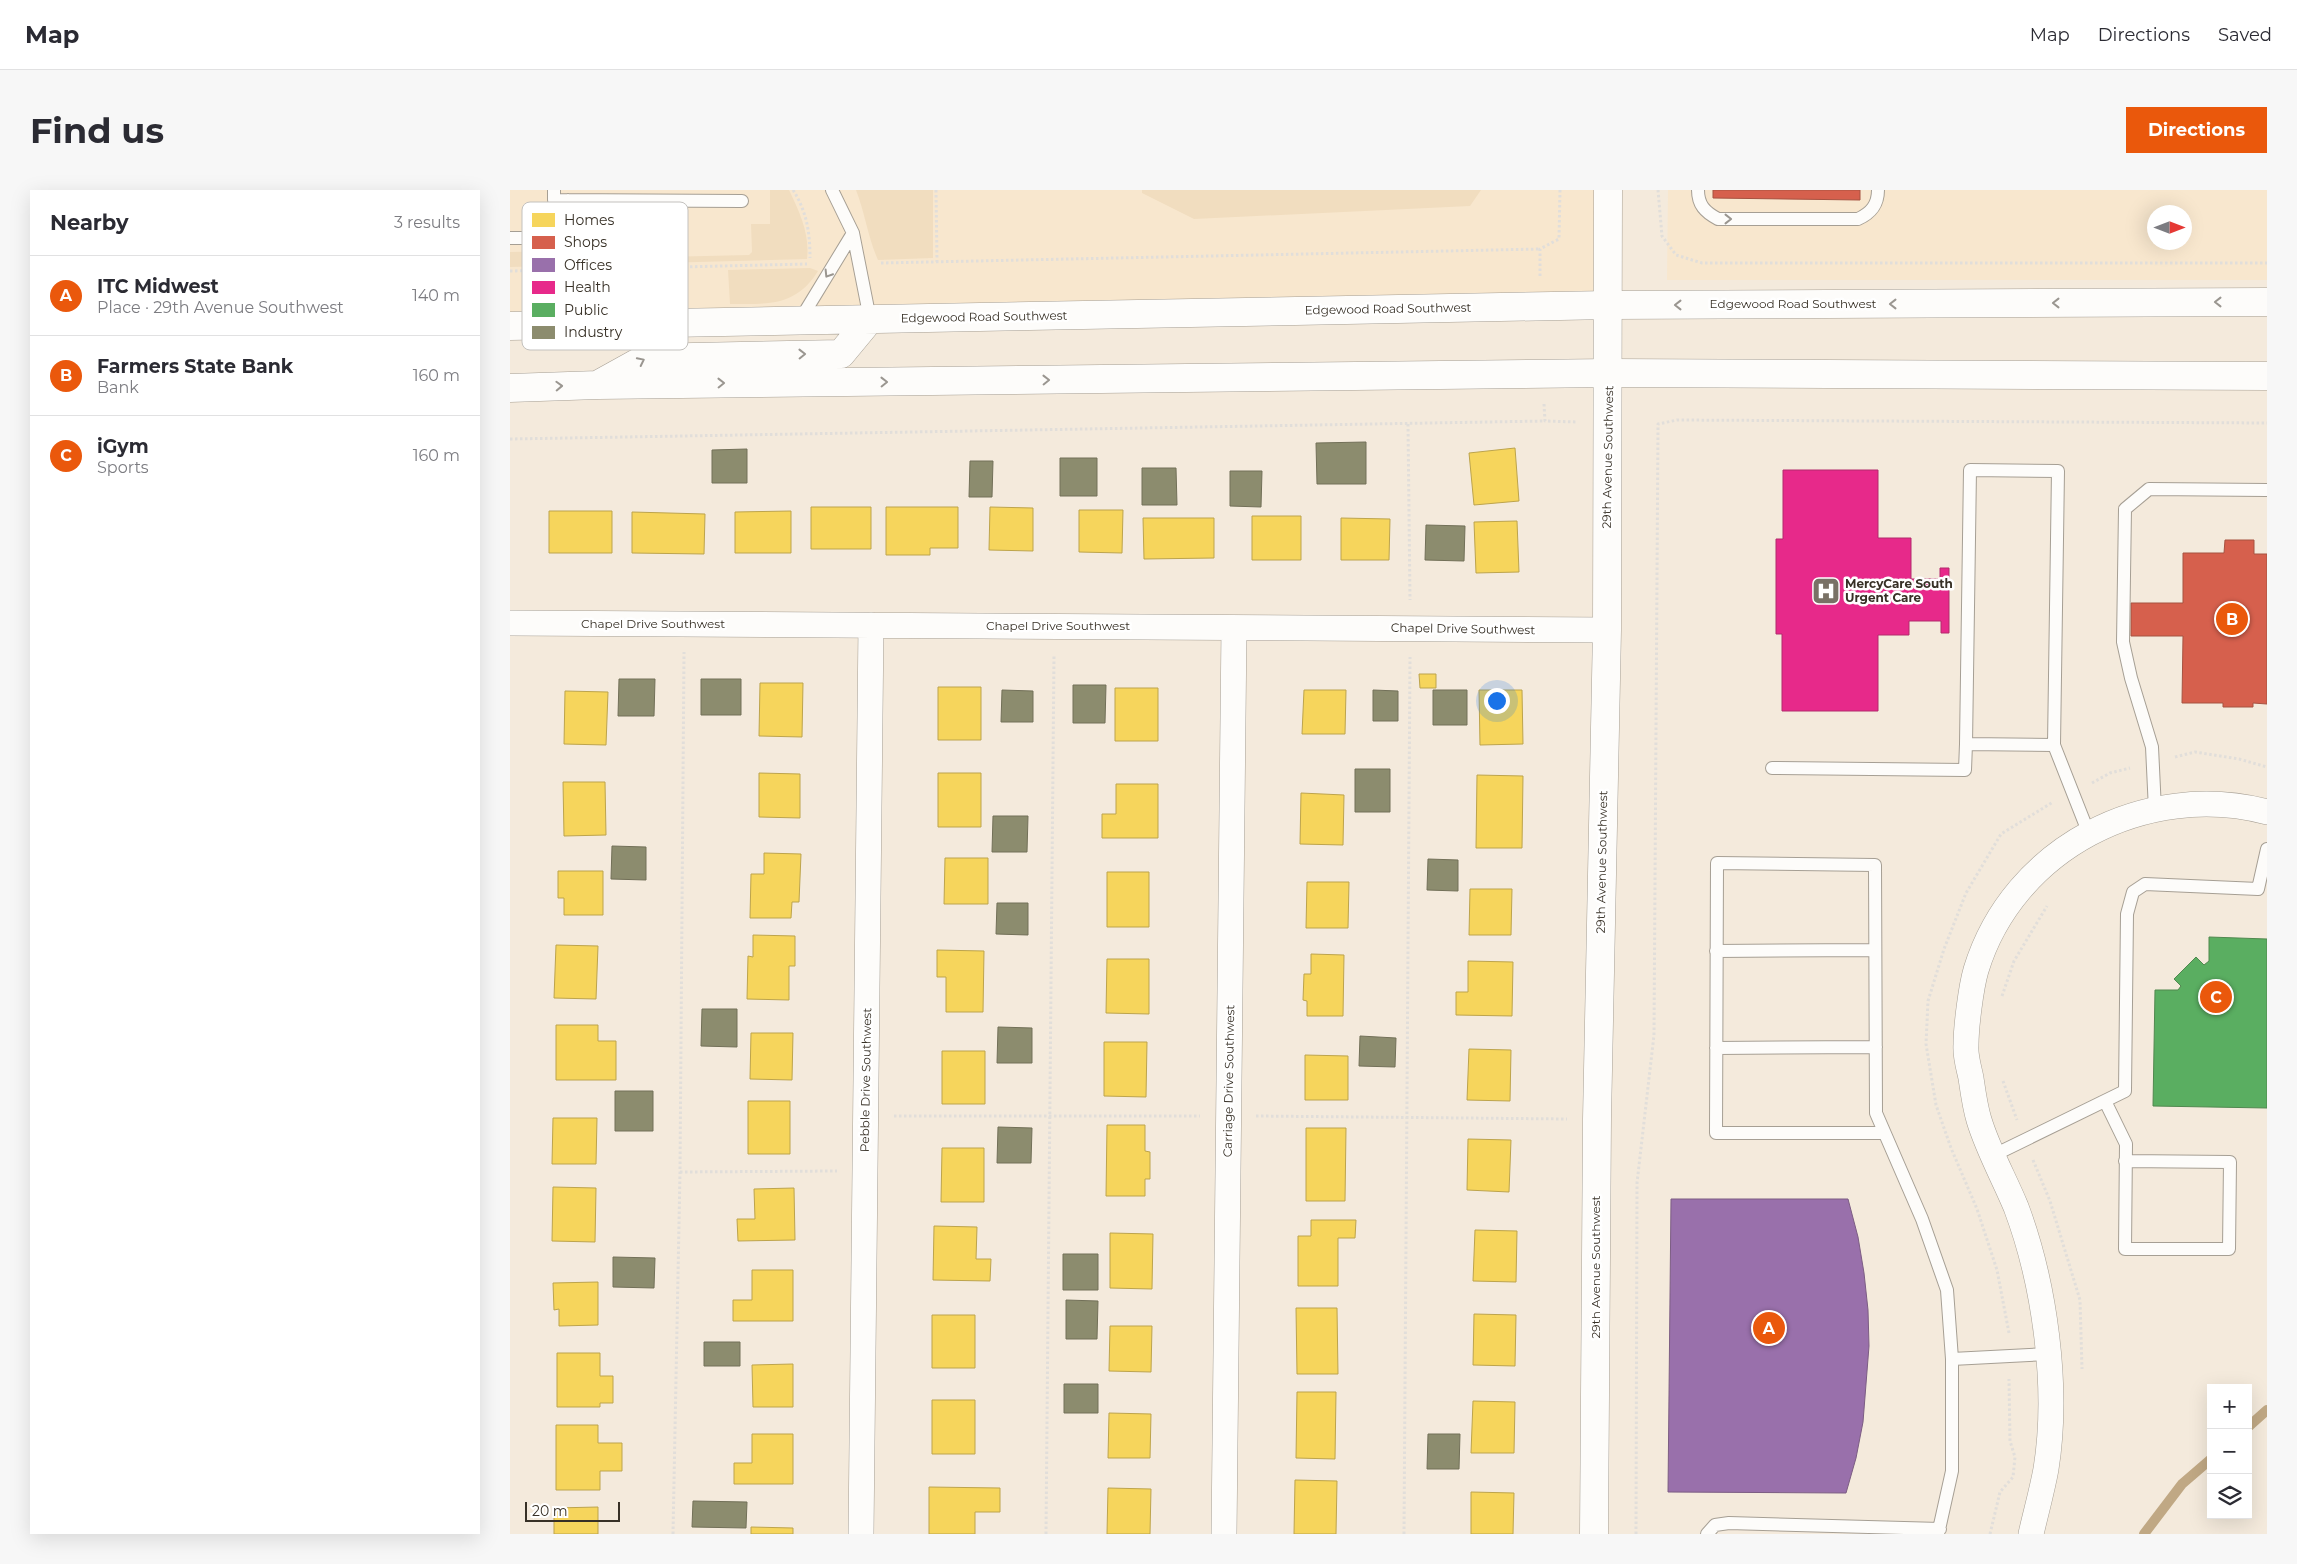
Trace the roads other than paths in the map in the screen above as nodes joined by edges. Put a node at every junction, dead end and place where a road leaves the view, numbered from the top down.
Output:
1 (554, 190) edge
2 (832, 190) edge
3 (1608, 190) edge
4 (1698, 190) edge
5 (1878, 190) edge
6 (653, 195) edge
7 (568, 200) joint
8 (742, 201) dead end
9 (853, 233) junction
10 (2267, 302) edge
11 (1609, 304) junction
12 (870, 319) junction
13 (800, 320) junction
14 (688, 322) edge
15 (1609, 373) junction
16 (2267, 376) edge
17 (598, 385) junction
18 (510, 388) edge
19 (2267, 490) edge
20 (510, 623) edge
21 (871, 625) junction
22 (1234, 628) junction
23 (1607, 630) junction
24 (1966, 744) junction
25 (2054, 746) junction
26 (1772, 768) dead end
27 (2155, 810) junction
28 (2267, 812) edge
29 (2089, 834) junction
30 (2267, 849) edge
31 (1875, 950) junction
32 (1716, 952) junction
33 (1876, 1047) junction
34 (1716, 1048) junction
35 (2105, 1101) junction
36 (1884, 1133) junction
37 (1994, 1155) junction
38 (2125, 1161) junction
39 (2048, 1354) junction
40 (1952, 1359) junction
41 (1792, 1529) edge
42 (1939, 1532) edge
43 (861, 1534) edge
44 (1224, 1534) edge
45 (1594, 1534) edge
46 (1707, 1534) edge
47 (2031, 1534) edge

1 - 7 lane
2 - 9 lane
3 - 11 main road, 29th Avenue Southwest
4 -> 5 lane
6 - 7 lane
6 - 8 lane
9 - 12 lane
9 -> 13 lane
10 -> 11 main road, Edgewood Road Southwest
11 - 12 main road, Edgewood Road Southwest
11 - 15 main road, 29th Avenue Southwest
12 - 13 main road, Edgewood Road Southwest
17 -> 12 main road
13 - 14 main road, Edgewood Road Southwest
15 - 16 main road
17 -> 15 main road
15 - 23 main road, 29th Avenue Southwest
18 -> 17 main road
19 - 27 lane
20 - 21 street, Chapel Drive Southwest
21 - 22 street, Chapel Drive Southwest
21 - 43 street, Pebble Drive Southwest
22 - 23 street, Chapel Drive Southwest
22 - 44 street, Carriage Drive Southwest
23 - 45 main road, 29th Avenue Southwest
24 - 25 lane
24 - 25 lane
24 - 26 lane
25 - 29 lane
27 - 28 street
27 - 29 street
29 - 37 street
30 - 35 lane
31 - 32 lane
31 - 32 lane
31 - 33 lane
32 - 34 lane
33 - 34 lane
33 - 36 lane
34 - 36 lane
35 - 37 lane
35 - 38 lane
36 - 40 lane
37 - 39 street
38 - 38 lane
39 - 40 lane
39 - 47 street
40 - 42 lane
41 - 42 lane
41 - 46 lane

